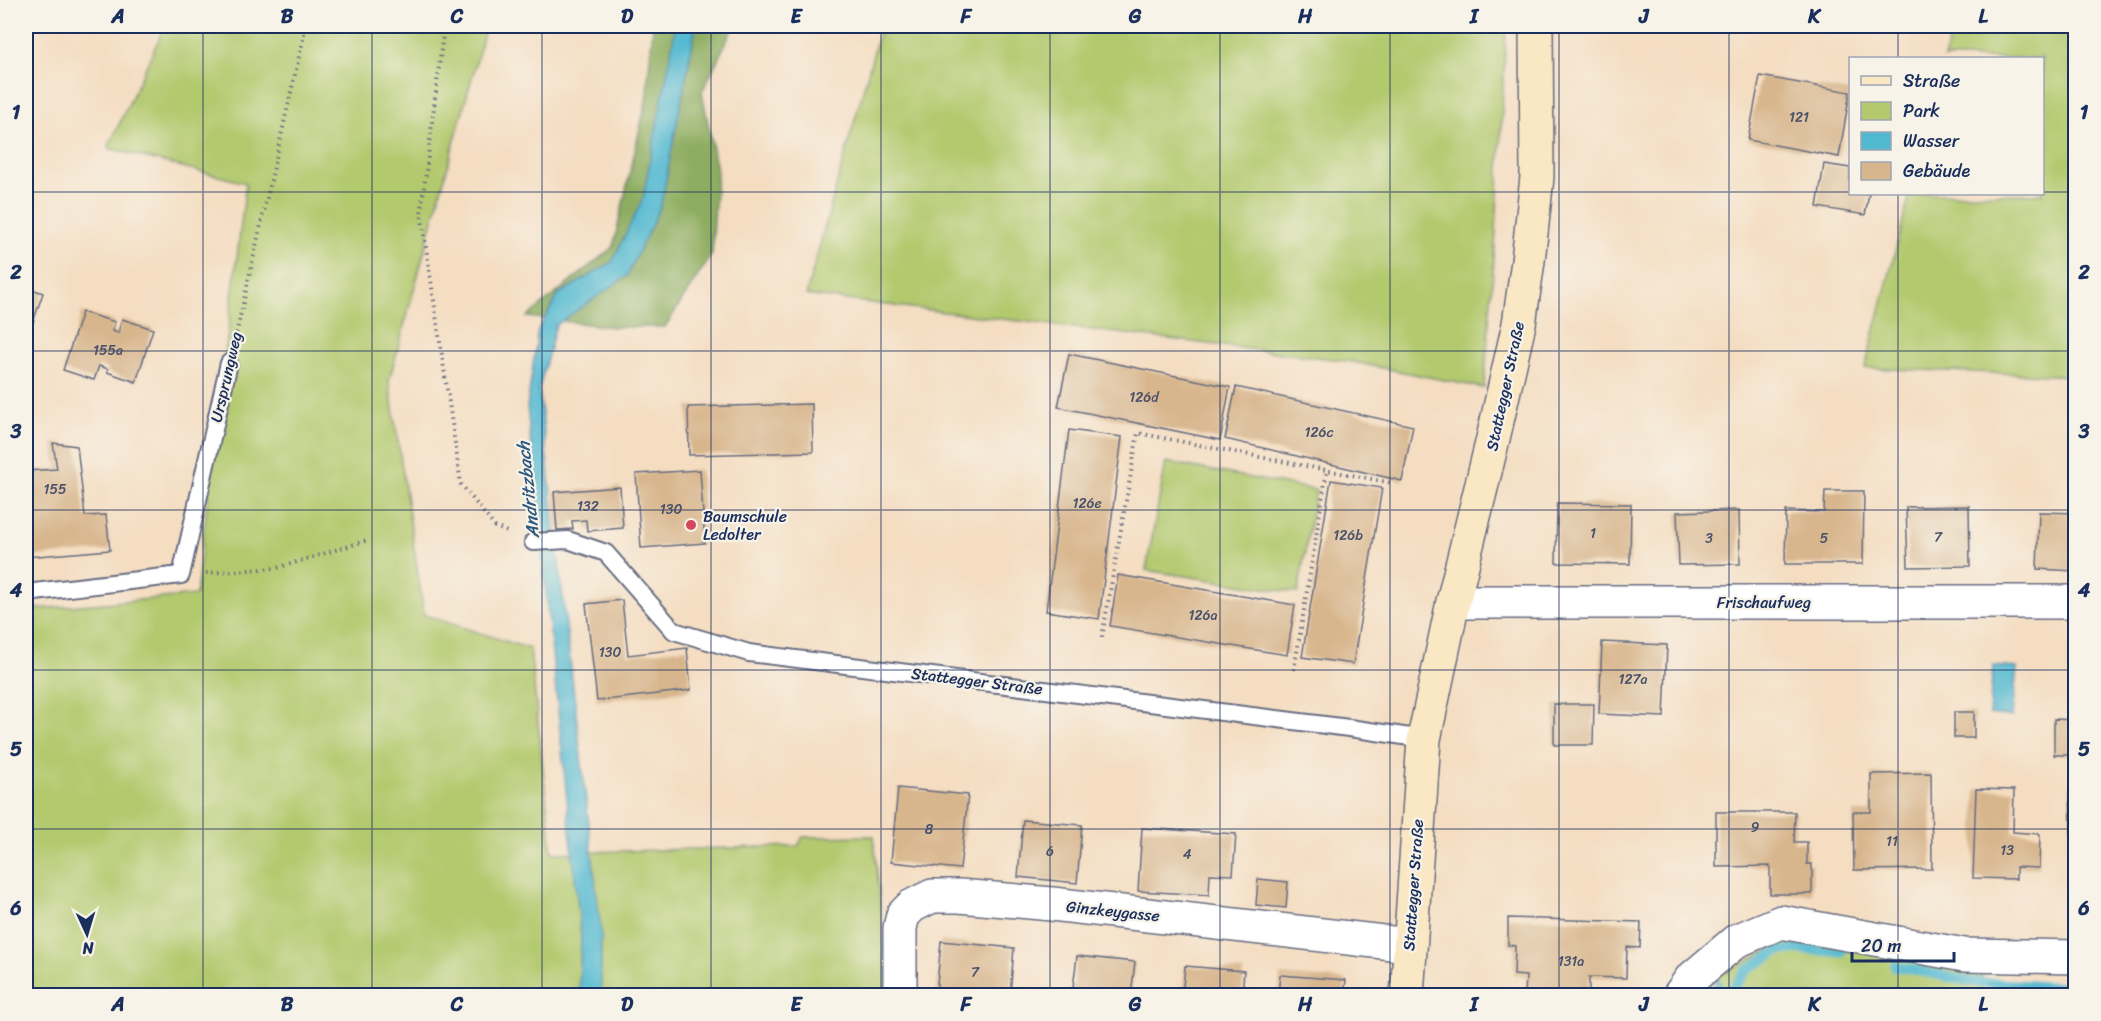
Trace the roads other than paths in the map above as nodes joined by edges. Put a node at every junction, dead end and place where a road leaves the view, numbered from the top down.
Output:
1 (1536, 26) edge
2 (229, 363) road end
3 (533, 542) road end
4 (26, 593) edge
5 (1453, 602) junction
6 (2076, 602) edge
7 (1424, 739) junction
8 (1409, 945) junction
9 (2076, 957) edge
10 (900, 996) edge
11 (1407, 996) edge
12 (1679, 996) edge

1 - 5 main road, Stattegger Straße
2 - 4 lane, Ursprungweg
3 - 7 lane, Stattegger Straße
5 - 6 street, Frischaufweg
5 - 7 main road, Stattegger Straße
7 - 8 main road, Stattegger Straße
8 - 10 street, Ginzkeygasse
8 - 11 main road, Stattegger Straße
9 - 12 street

